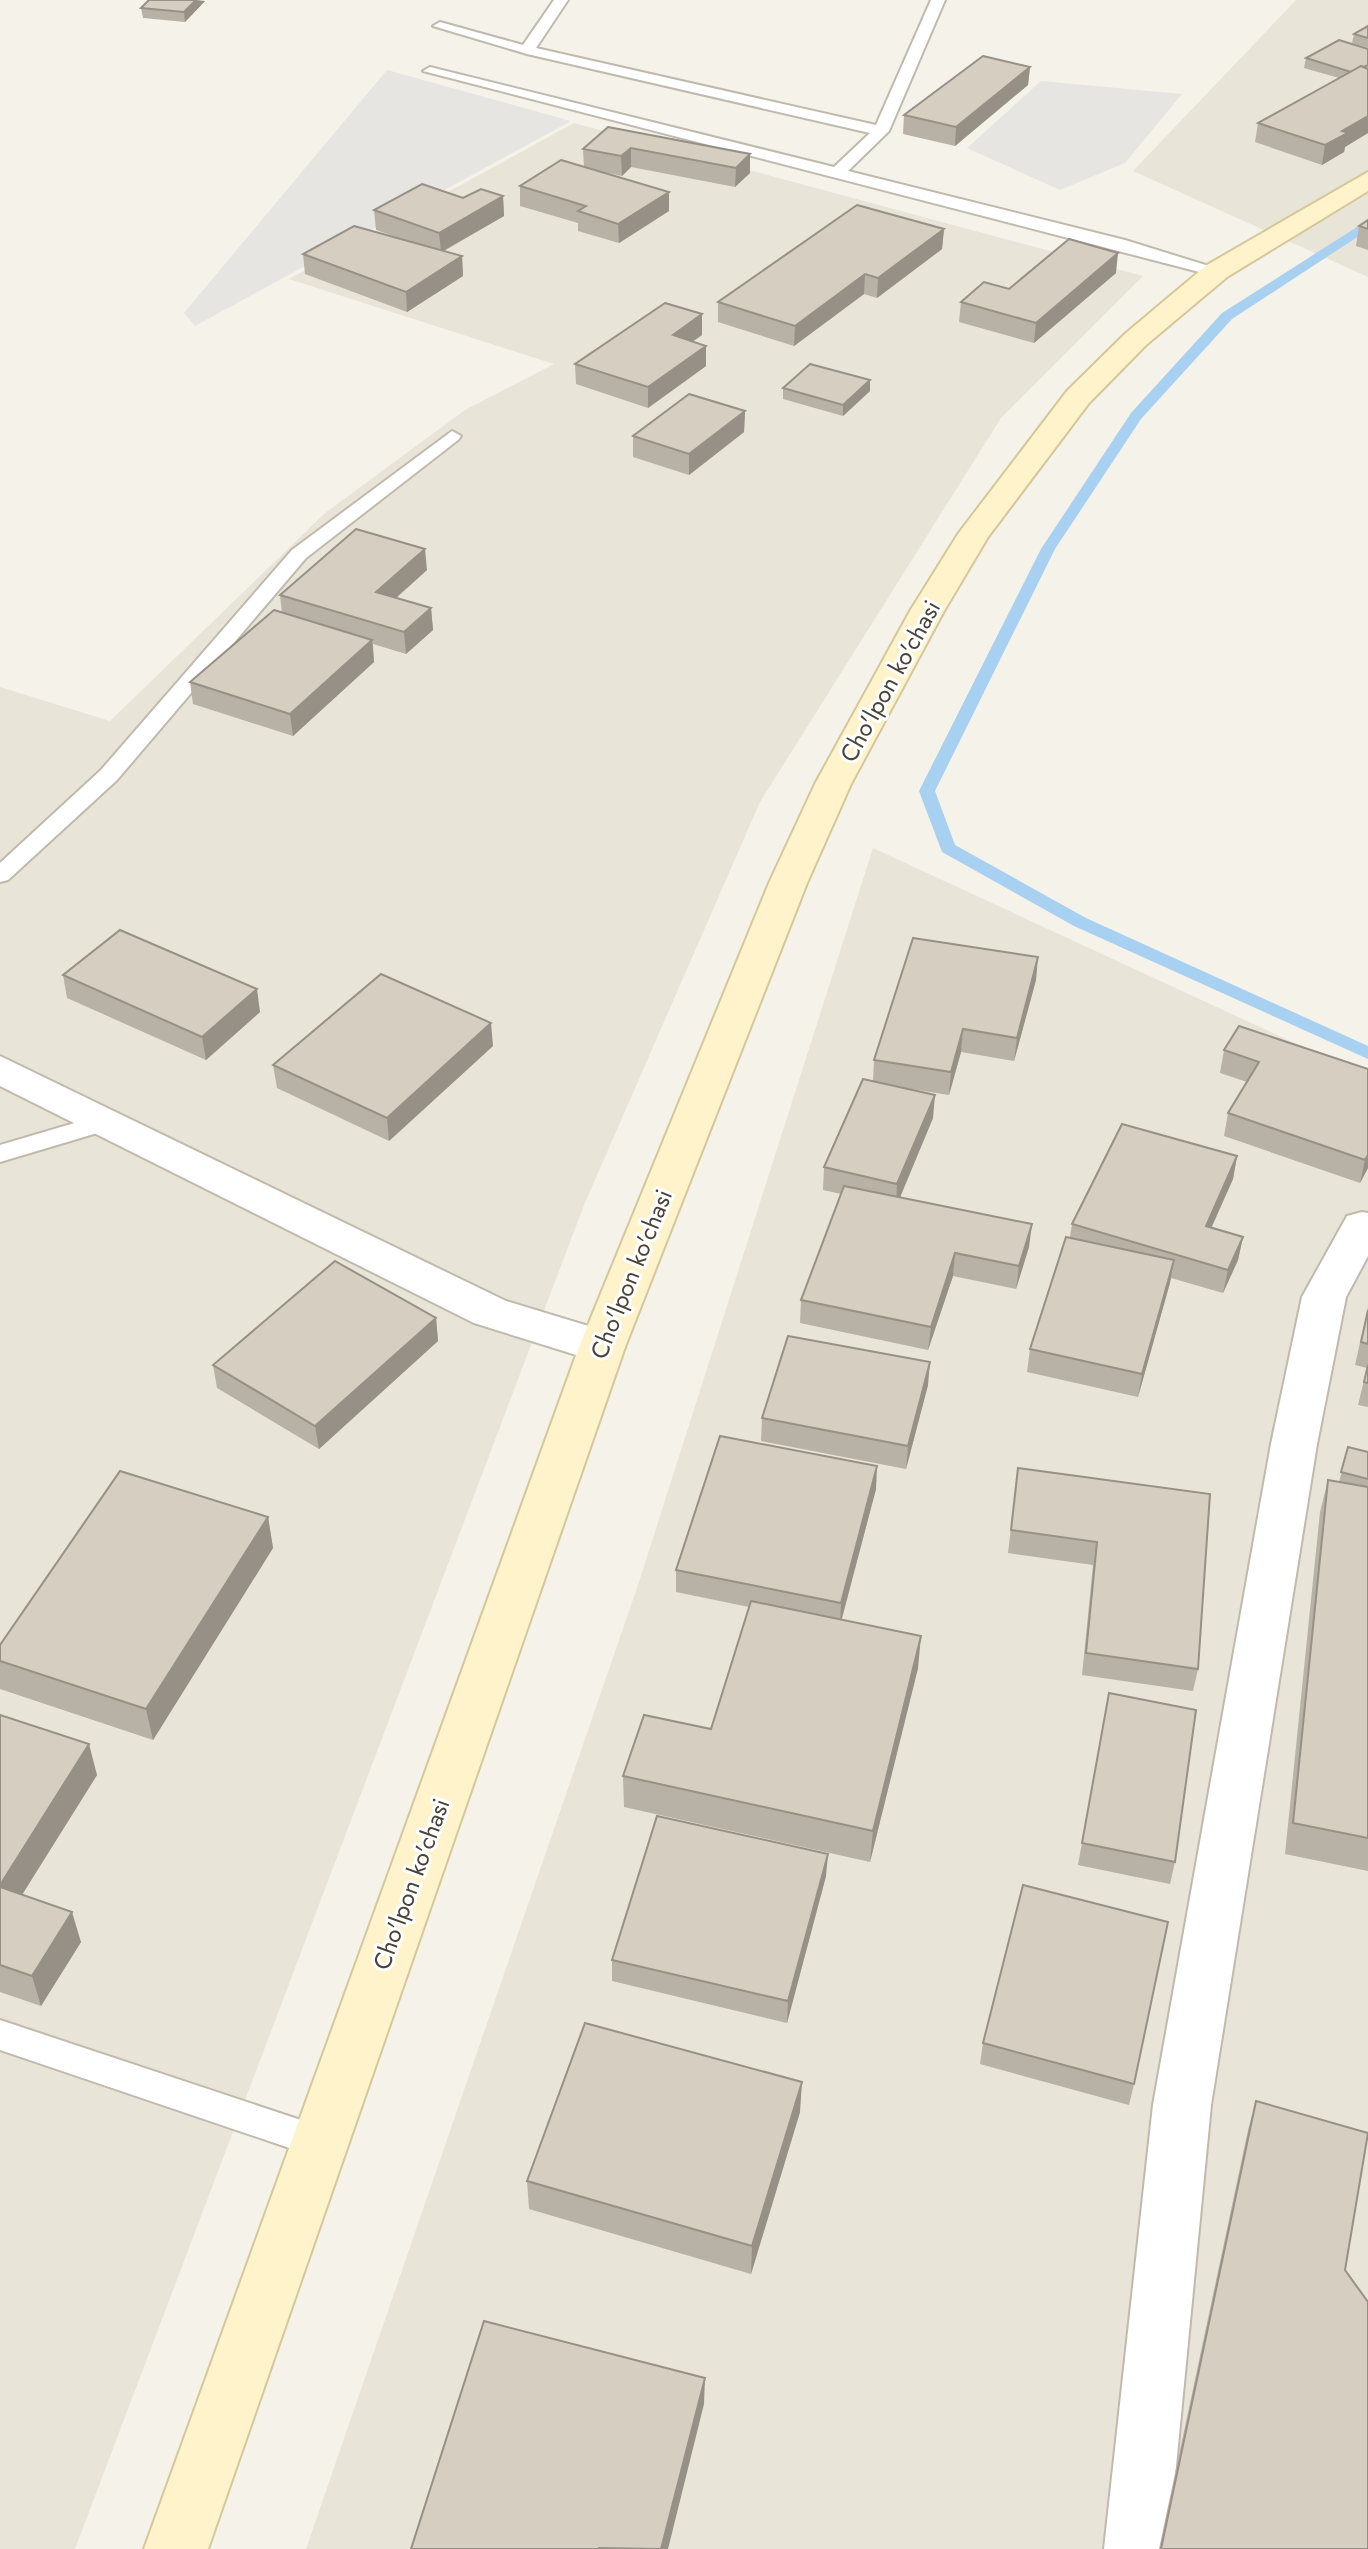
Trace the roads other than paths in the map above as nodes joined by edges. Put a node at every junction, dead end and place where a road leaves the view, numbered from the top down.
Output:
1 (561, 0) edge
2 (938, 0) edge
3 (440, 26) dead end
4 (527, 50) junction
5 (430, 71) dead end
6 (881, 131) junction
7 (835, 175) junction
8 (1368, 180) edge
9 (1217, 271) junction
10 (452, 436) dead end
11 (0, 875) edge
12 (0, 1069) edge
13 (105, 1122) junction
14 (0, 1154) edge
15 (1368, 1228) edge
16 (602, 1347) junction
17 (0, 2035) edge
18 (319, 2142) junction
19 (176, 2549) edge
20 (1136, 2549) edge

1 - 4 lane
2 - 6 lane
3 - 4 lane
4 - 6 lane
5 - 7 lane
6 - 7 lane
7 - 9 lane
8 - 9 main road, Cho'lpon ko'chasi
9 - 16 main road, Cho'lpon ko'chasi
10 - 11 lane
12 - 13 street
13 - 14 lane
13 - 16 street
15 - 20 street
16 - 18 main road, Cho'lpon ko'chasi
17 - 18 lane
18 - 19 main road, Cho'lpon ko'chasi

